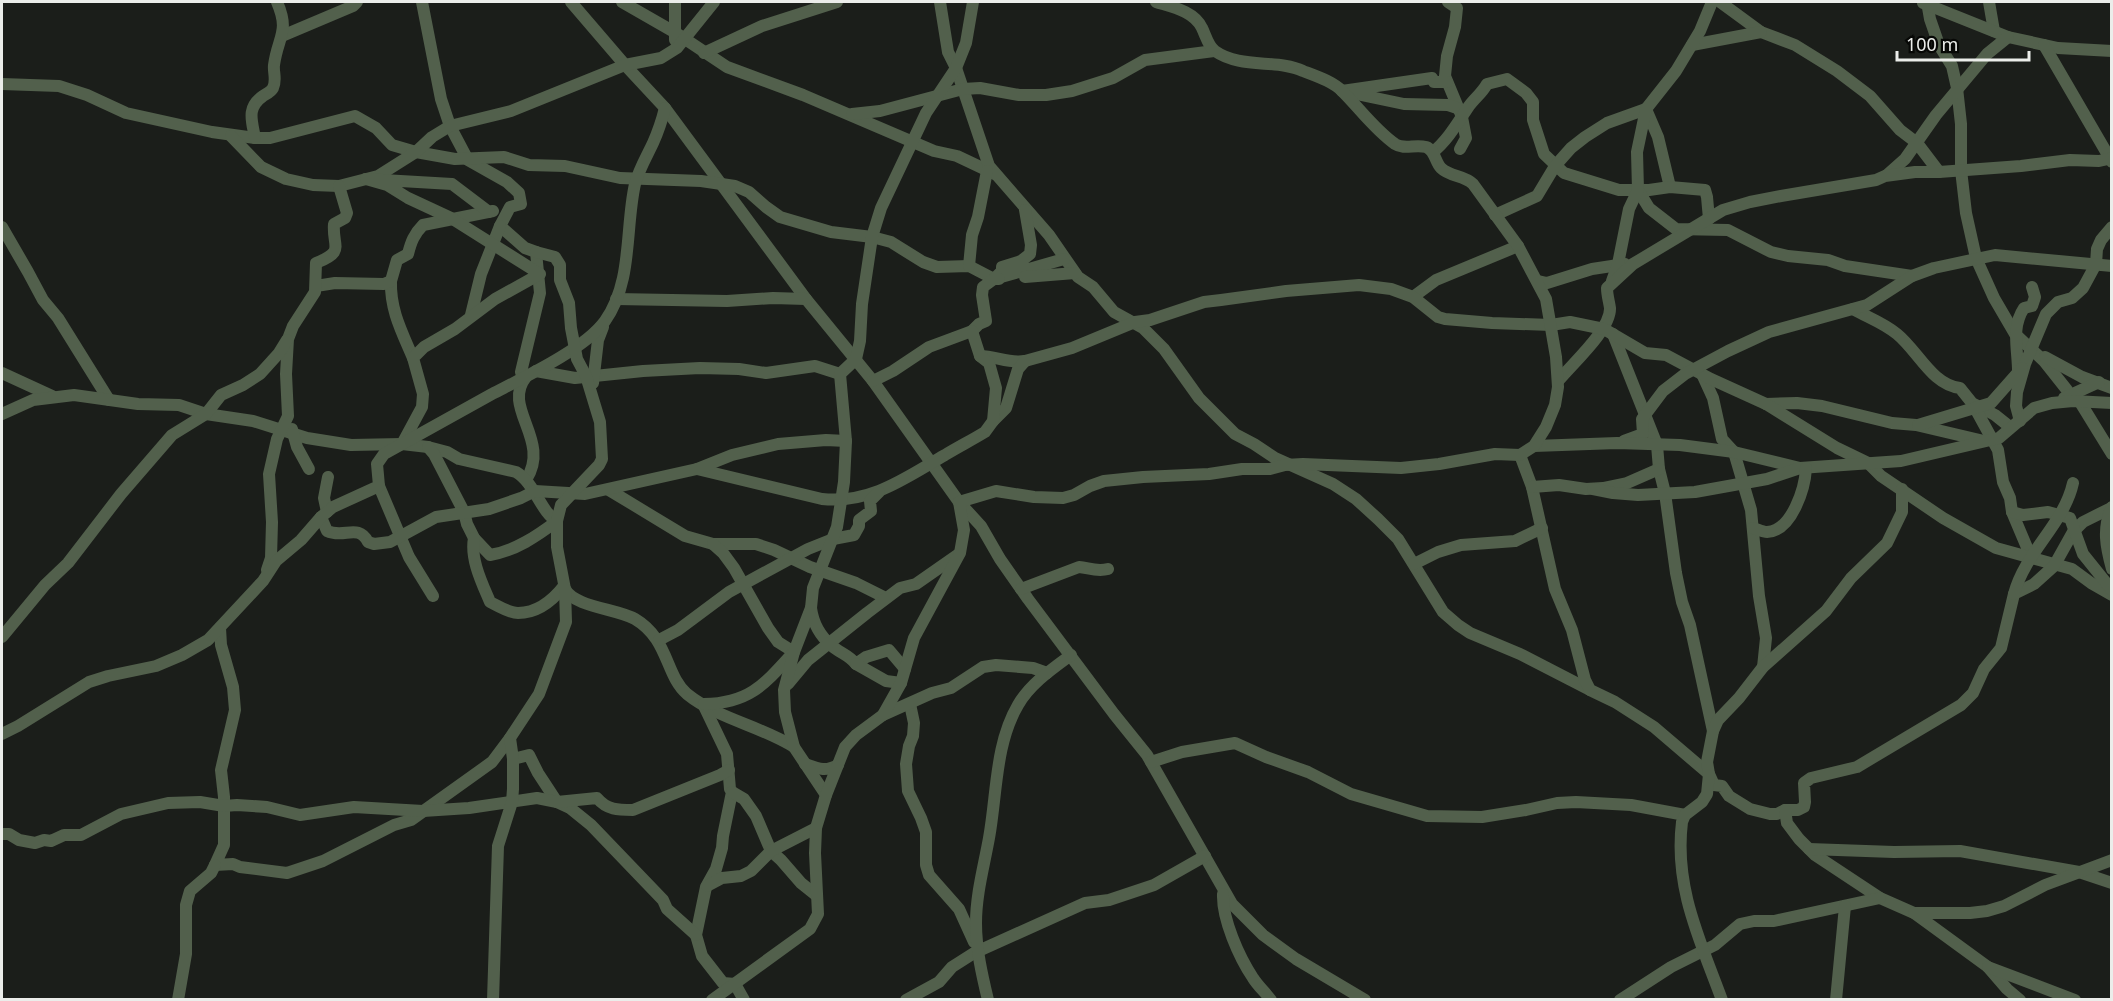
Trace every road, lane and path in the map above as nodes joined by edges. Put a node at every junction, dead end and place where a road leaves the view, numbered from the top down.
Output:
1 (277, 2) edge
2 (357, 2) edge
3 (422, 2) edge
4 (571, 2) edge
5 (622, 2) edge
6 (675, 2) edge
7 (714, 2) edge
8 (837, 2) edge
9 (940, 2) edge
10 (973, 2) edge
11 (1156, 2) edge
12 (1448, 2) edge
13 (1712, 2) edge
14 (1720, 2) edge
15 (1989, 2) edge
16 (1926, 3) edge
17 (1994, 31) junction
18 (1761, 32) junction
19 (282, 36) junction
20 (680, 36) junction
21 (2008, 38) junction
22 (1692, 45) junction
23 (2044, 45) junction
24 (1214, 51) junction
25 (2112, 51) edge
26 (704, 53) junction
27 (625, 65) junction
28 (956, 68) junction
29 (1447, 82) junction
30 (2, 84) edge
31 (1957, 88) junction
32 (963, 89) junction
33 (1342, 91) junction
34 (938, 96) junction
35 (665, 108) junction
36 (1646, 110) junction
37 (1459, 113) junction
38 (850, 114) junction
39 (450, 126) junction
40 (231, 136) junction
41 (255, 138) junction
42 (913, 142) junction
43 (1917, 143) junction
44 (1460, 149) dead end
45 (416, 152) junction
46 (1433, 152) junction
47 (468, 160) junction
48 (2111, 160) edge
49 (1555, 166) junction
50 (1961, 170) junction
51 (1939, 172) junction
52 (992, 173) junction
53 (1885, 176) junction
54 (366, 178) junction
55 (637, 178) junction
56 (721, 183) junction
57 (339, 186) junction
58 (1670, 187) junction
59 (1638, 190) junction
60 (510, 207) junction
61 (1025, 208) junction
62 (489, 212) junction
63 (1495, 215) junction
64 (451, 218) junction
65 (1709, 219) junction
66 (500, 226) junction
67 (2112, 227) edge
68 (2, 228) edge
69 (1691, 229) junction
70 (872, 237) junction
71 (493, 245) junction
72 (1518, 246) junction
73 (536, 252) junction
74 (1976, 258) junction
75 (1064, 259) junction
76 (1618, 264) junction
77 (1633, 264) junction
78 (2096, 264) junction
79 (969, 266) junction
80 (2112, 266) edge
81 (1075, 273) junction
82 (540, 274) junction
83 (1912, 276) junction
84 (994, 279) junction
85 (391, 281) junction
86 (1538, 281) junction
87 (1611, 283) junction
88 (316, 286) junction
89 (2032, 287) dead end
90 (1413, 297) junction
91 (616, 298) junction
92 (806, 299) junction
93 (1853, 309) junction
94 (471, 315) junction
95 (606, 320) junction
96 (1134, 322) junction
97 (1551, 325) junction
98 (972, 331) junction
99 (1609, 332) junction
100 (2015, 334) junction
101 (288, 339) junction
102 (574, 348) junction
103 (2031, 350) junction
104 (980, 356) junction
105 (413, 358) junction
106 (856, 359) junction
107 (1025, 361) junction
108 (2022, 368) junction
109 (1698, 371) junction
110 (2, 373) edge
111 (531, 373) junction
112 (840, 374) junction
113 (590, 376) junction
114 (1559, 380) junction
115 (873, 381) junction
116 (2099, 382) junction
117 (2112, 388) edge
118 (54, 397) junction
119 (109, 400) junction
120 (2074, 400) junction
121 (2112, 403) edge
122 (1766, 404) junction
123 (1977, 407) junction
124 (2, 414) edge
125 (206, 414) junction
126 (1646, 414) junction
127 (993, 421) junction
128 (2015, 424) junction
129 (1916, 425) junction
130 (287, 431) junction
131 (846, 441) junction
132 (1990, 441) junction
133 (1617, 443) junction
134 (402, 444) junction
135 (1657, 445) junction
136 (1533, 446) junction
137 (428, 447) junction
138 (1734, 452) junction
139 (2112, 454) edge
140 (1520, 455) junction
141 (933, 463) junction
142 (1868, 463) junction
143 (1292, 464) junction
144 (1803, 468) junction
145 (309, 469) dead end
146 (697, 469) junction
147 (1659, 469) junction
148 (328, 477) dead end
149 (526, 480) junction
150 (2073, 483) dead end
151 (1743, 484) junction
152 (379, 486) junction
153 (1532, 487) junction
154 (1593, 489) junction
155 (1902, 489) junction
156 (609, 490) junction
157 (535, 491) junction
158 (880, 491) junction
159 (575, 492) junction
160 (1665, 493) junction
161 (841, 501) junction
162 (959, 502) junction
163 (2111, 507) edge
164 (464, 512) junction
165 (2012, 512) junction
166 (324, 514) junction
167 (2059, 514) junction
168 (557, 521) junction
169 (1542, 528) junction
170 (1753, 528) junction
171 (2074, 531) junction
172 (402, 537) junction
173 (474, 538) junction
174 (833, 539) junction
175 (713, 544) junction
176 (960, 553) junction
177 (2031, 557) junction
178 (791, 559) junction
179 (1414, 564) junction
180 (2054, 566) junction
181 (1108, 569) dead end
182 (2112, 569) edge
183 (820, 570) junction
184 (263, 581) junction
185 (745, 585) junction
186 (564, 587) junction
187 (1021, 589) junction
188 (2112, 590) edge
189 (2014, 594) junction
190 (2112, 595) edge
191 (433, 596) dead end
192 (886, 598) junction
193 (811, 608) junction
194 (220, 628) junction
195 (2, 637) edge
196 (659, 640) junction
197 (830, 644) junction
198 (794, 652) junction
199 (1071, 655) junction
200 (856, 664) junction
201 (1763, 667) junction
202 (905, 669) junction
203 (1047, 673) junction
204 (901, 683) junction
205 (784, 690) junction
206 (1590, 690) junction
207 (703, 704) junction
208 (910, 704) junction
209 (883, 715) junction
210 (1713, 731) junction
211 (2, 734) edge
212 (510, 738) junction
213 (794, 747) junction
214 (513, 759) junction
215 (1151, 762) junction
216 (805, 765) junction
217 (838, 765) junction
218 (729, 770) junction
219 (1709, 774) junction
220 (732, 792) junction
221 (826, 795) junction
222 (512, 802) junction
223 (557, 802) junction
224 (224, 806) junction
225 (1785, 810) junction
226 (423, 811) junction
227 (1686, 815) junction
228 (816, 828) junction
229 (2, 834) edge
230 (1809, 849) junction
231 (771, 851) junction
232 (1205, 856) junction
233 (2112, 860) edge
234 (215, 865) junction
235 (2079, 872) junction
236 (2112, 884) edge
237 (706, 887) junction
238 (1223, 889) junction
239 (816, 895) junction
240 (1880, 898) junction
241 (1845, 906) junction
242 (1914, 913) junction
243 (696, 935) junction
244 (979, 951) junction
245 (1704, 951) junction
246 (1988, 967) junction
247 (735, 984) junction
248 (178, 999) edge
249 (493, 999) edge
250 (712, 999) edge
251 (744, 999) edge
252 (906, 999) edge
253 (988, 999) edge
254 (1271, 999) edge
255 (1365, 999) edge
256 (1620, 999) edge
257 (1722, 999) edge
258 (1836, 999) edge
259 (2020, 999) edge
260 (2075, 999) edge

1 - 19 street
2 - 19 street
3 - 39 street
4 - 27 street
5 - 20 street
6 - 20 street
7 - 20 street
8 - 26 street
9 - 28 street
10 - 28 street
11 - 24 street
12 - 29 street
13 - 22 street
14 - 18 street
15 - 17 street
16 - 17 street
16 - 31 street
17 - 21 street
18 - 22 street
18 - 43 street
19 - 41 street
20 - 26 street
20 - 27 street
21 - 23 street
21 - 31 street
22 - 36 street
23 - 25 street
23 - 48 street
24 - 32 street
24 - 33 street
26 - 38 street
27 - 35 street
27 - 39 street
28 - 32 street
28 - 34 street
29 - 33 street
29 - 37 street
30 - 40 street
31 - 43 street
31 - 50 street
32 - 34 street
32 - 52 street
33 - 37 street
33 - 46 street
34 - 38 street
34 - 42 street
35 - 55 street
35 - 56 street
36 - 49 street
36 - 58 street
36 - 59 street
37 - 44 street
37 - 46 street
37 - 49 street
38 - 42 street
39 - 45 street
39 - 47 street
40 - 41 street
40 - 57 street
41 - 45 street
42 - 52 street
42 - 70 street
43 - 51 street
43 - 53 street
45 - 47 street
45 - 54 street
46 - 63 street
47 - 55 street
47 - 60 street
48 - 50 street
49 - 59 street
49 - 63 street
50 - 51 street
50 - 74 street
51 - 53 street
52 - 61 street
52 - 79 street
53 - 65 street
54 - 57 street
54 - 62 street
54 - 64 street
55 - 56 street
55 - 91 street
56 - 70 street
56 - 92 street
57 - 88 street
58 - 59 street
58 - 65 street
59 - 69 street
59 - 76 street
60 - 62 street
60 - 66 street
61 - 75 street
61 - 84 street
62 - 64 street
63 - 72 street
64 - 71 street
64 - 85 street
65 - 69 street
66 - 71 street
66 - 73 street
67 - 78 street
68 - 119 street
69 - 77 street
69 - 83 street
70 - 79 street
70 - 106 street
71 - 82 street
71 - 94 street
72 - 86 street
72 - 90 street
73 - 82 street
73 - 102 street
74 - 78 street
74 - 83 street
74 - 100 street
75 - 81 street
75 - 84 street
76 - 77 street
76 - 86 street
76 - 87 street
77 - 87 street
78 - 80 street
78 - 103 street
79 - 84 street
81 - 84 street
81 - 96 street
82 - 94 street
82 - 111 street
83 - 93 street
84 - 98 street
85 - 88 street
85 - 105 street
86 - 97 street
87 - 99 street
88 - 101 street
89 - 100 street
90 - 96 street
90 - 97 street
91 - 92 street
91 - 95 street
92 - 106 street
93 - 109 street
93 - 123 street
94 - 105 street
95 - 102 street
95 - 113 street
96 - 107 street
96 - 143 street
97 - 99 street
97 - 114 street
98 - 104 street
98 - 115 street
99 - 109 street
99 - 114 street
99 - 126 street
100 - 103 street
100 - 108 street
101 - 125 street
101 - 130 street
102 - 111 street
102 - 113 street
103 - 108 street
103 - 116 street
103 - 120 street
104 - 107 street
104 - 127 street
105 - 134 street
106 - 112 street
106 - 115 street
107 - 127 street
108 - 123 street
108 - 128 street
109 - 122 street
109 - 126 street
109 - 138 street
110 - 118 street
111 - 113 street
111 - 134 street
111 - 149 street
112 - 113 street
112 - 131 street
113 - 159 street
114 - 136 street
115 - 141 street
116 - 117 street
116 - 120 street
118 - 119 street
118 - 124 street
119 - 125 street
120 - 121 street
120 - 128 street
120 - 139 street
122 - 129 street
122 - 142 street
123 - 128 street
123 - 129 street
123 - 132 street
125 - 130 street
125 - 195 street
126 - 133 street
126 - 135 street
127 - 141 street
128 - 132 street
129 - 132 street
130 - 134 street
130 - 145 street
130 - 184 street
131 - 146 street
131 - 161 street
132 - 142 street
132 - 165 street
133 - 135 street
133 - 136 street
134 - 137 street
134 - 152 street
135 - 138 street
135 - 147 street
136 - 140 street
137 - 149 street
137 - 164 street
138 - 144 street
138 - 151 street
140 - 143 street
140 - 153 street
141 - 158 street
141 - 162 street
142 - 144 street
142 - 155 street
143 - 162 street
143 - 179 street
144 - 151 street
144 - 170 street
146 - 156 street
146 - 161 street
147 - 154 street
147 - 160 street
148 - 166 street
149 - 157 street
150 - 167 street
151 - 160 street
151 - 170 street
152 - 166 street
152 - 172 street
153 - 154 street
153 - 169 street
154 - 160 street
155 - 177 street
155 - 201 street
156 - 159 street
156 - 175 street
157 - 159 street
157 - 164 street
157 - 168 street
158 - 161 street
158 - 174 street
159 - 168 street
160 - 210 street
161 - 174 street
162 - 176 street
162 - 187 street
163 - 171 street
163 - 182 street
164 - 172 street
164 - 173 street
165 - 167 street
165 - 177 street
166 - 172 street
166 - 184 street
167 - 171 street
167 - 177 street
168 - 173 street
168 - 186 street
169 - 179 street
169 - 206 street
170 - 201 street
171 - 180 street
171 - 188 street
172 - 191 street
173 - 186 street
174 - 178 street
174 - 183 street
175 - 178 street
175 - 185 street
176 - 192 street
176 - 202 street
177 - 180 street
177 - 189 street
178 - 183 street
178 - 185 street
179 - 206 street
180 - 189 street
180 - 190 street
181 - 187 street
183 - 192 street
183 - 193 street
184 - 194 street
185 - 196 street
185 - 198 street
186 - 196 street
186 - 212 street
187 - 199 street
189 - 225 street
192 - 197 street
193 - 197 street
193 - 198 street
194 - 211 street
194 - 224 street
196 - 207 street
197 - 200 street
197 - 205 street
198 - 205 street
198 - 207 street
199 - 203 street
199 - 215 street
200 - 202 street
200 - 204 street
201 - 210 street
202 - 204 street
203 - 208 street
203 - 244 street
204 - 209 street
205 - 213 street
206 - 219 street
207 - 213 street
207 - 218 street
208 - 209 street
208 - 244 street
209 - 217 street
210 - 219 street
212 - 214 street
212 - 226 street
213 - 216 street
214 - 222 street
214 - 223 street
215 - 227 street
215 - 232 street
216 - 217 street
216 - 221 street
217 - 221 street
218 - 220 street
218 - 223 street
219 - 225 street
219 - 227 street
220 - 231 street
220 - 237 street
221 - 228 street
222 - 223 street
222 - 226 street
222 - 249 street
223 - 243 street
224 - 226 street
224 - 229 street
224 - 234 street
225 - 230 street
226 - 234 street
227 - 245 street
228 - 231 street
228 - 239 street
230 - 235 street
230 - 240 street
231 - 237 street
231 - 239 street
232 - 238 street
232 - 244 street
233 - 235 street
234 - 248 street
235 - 236 street
235 - 242 street
237 - 243 street
238 - 254 street
238 - 255 street
239 - 247 street
240 - 241 street
240 - 242 street
241 - 245 street
241 - 258 street
242 - 246 street
243 - 247 street
244 - 252 street
244 - 253 street
245 - 256 street
245 - 257 street
246 - 259 street
246 - 260 street
247 - 250 street
247 - 251 street

